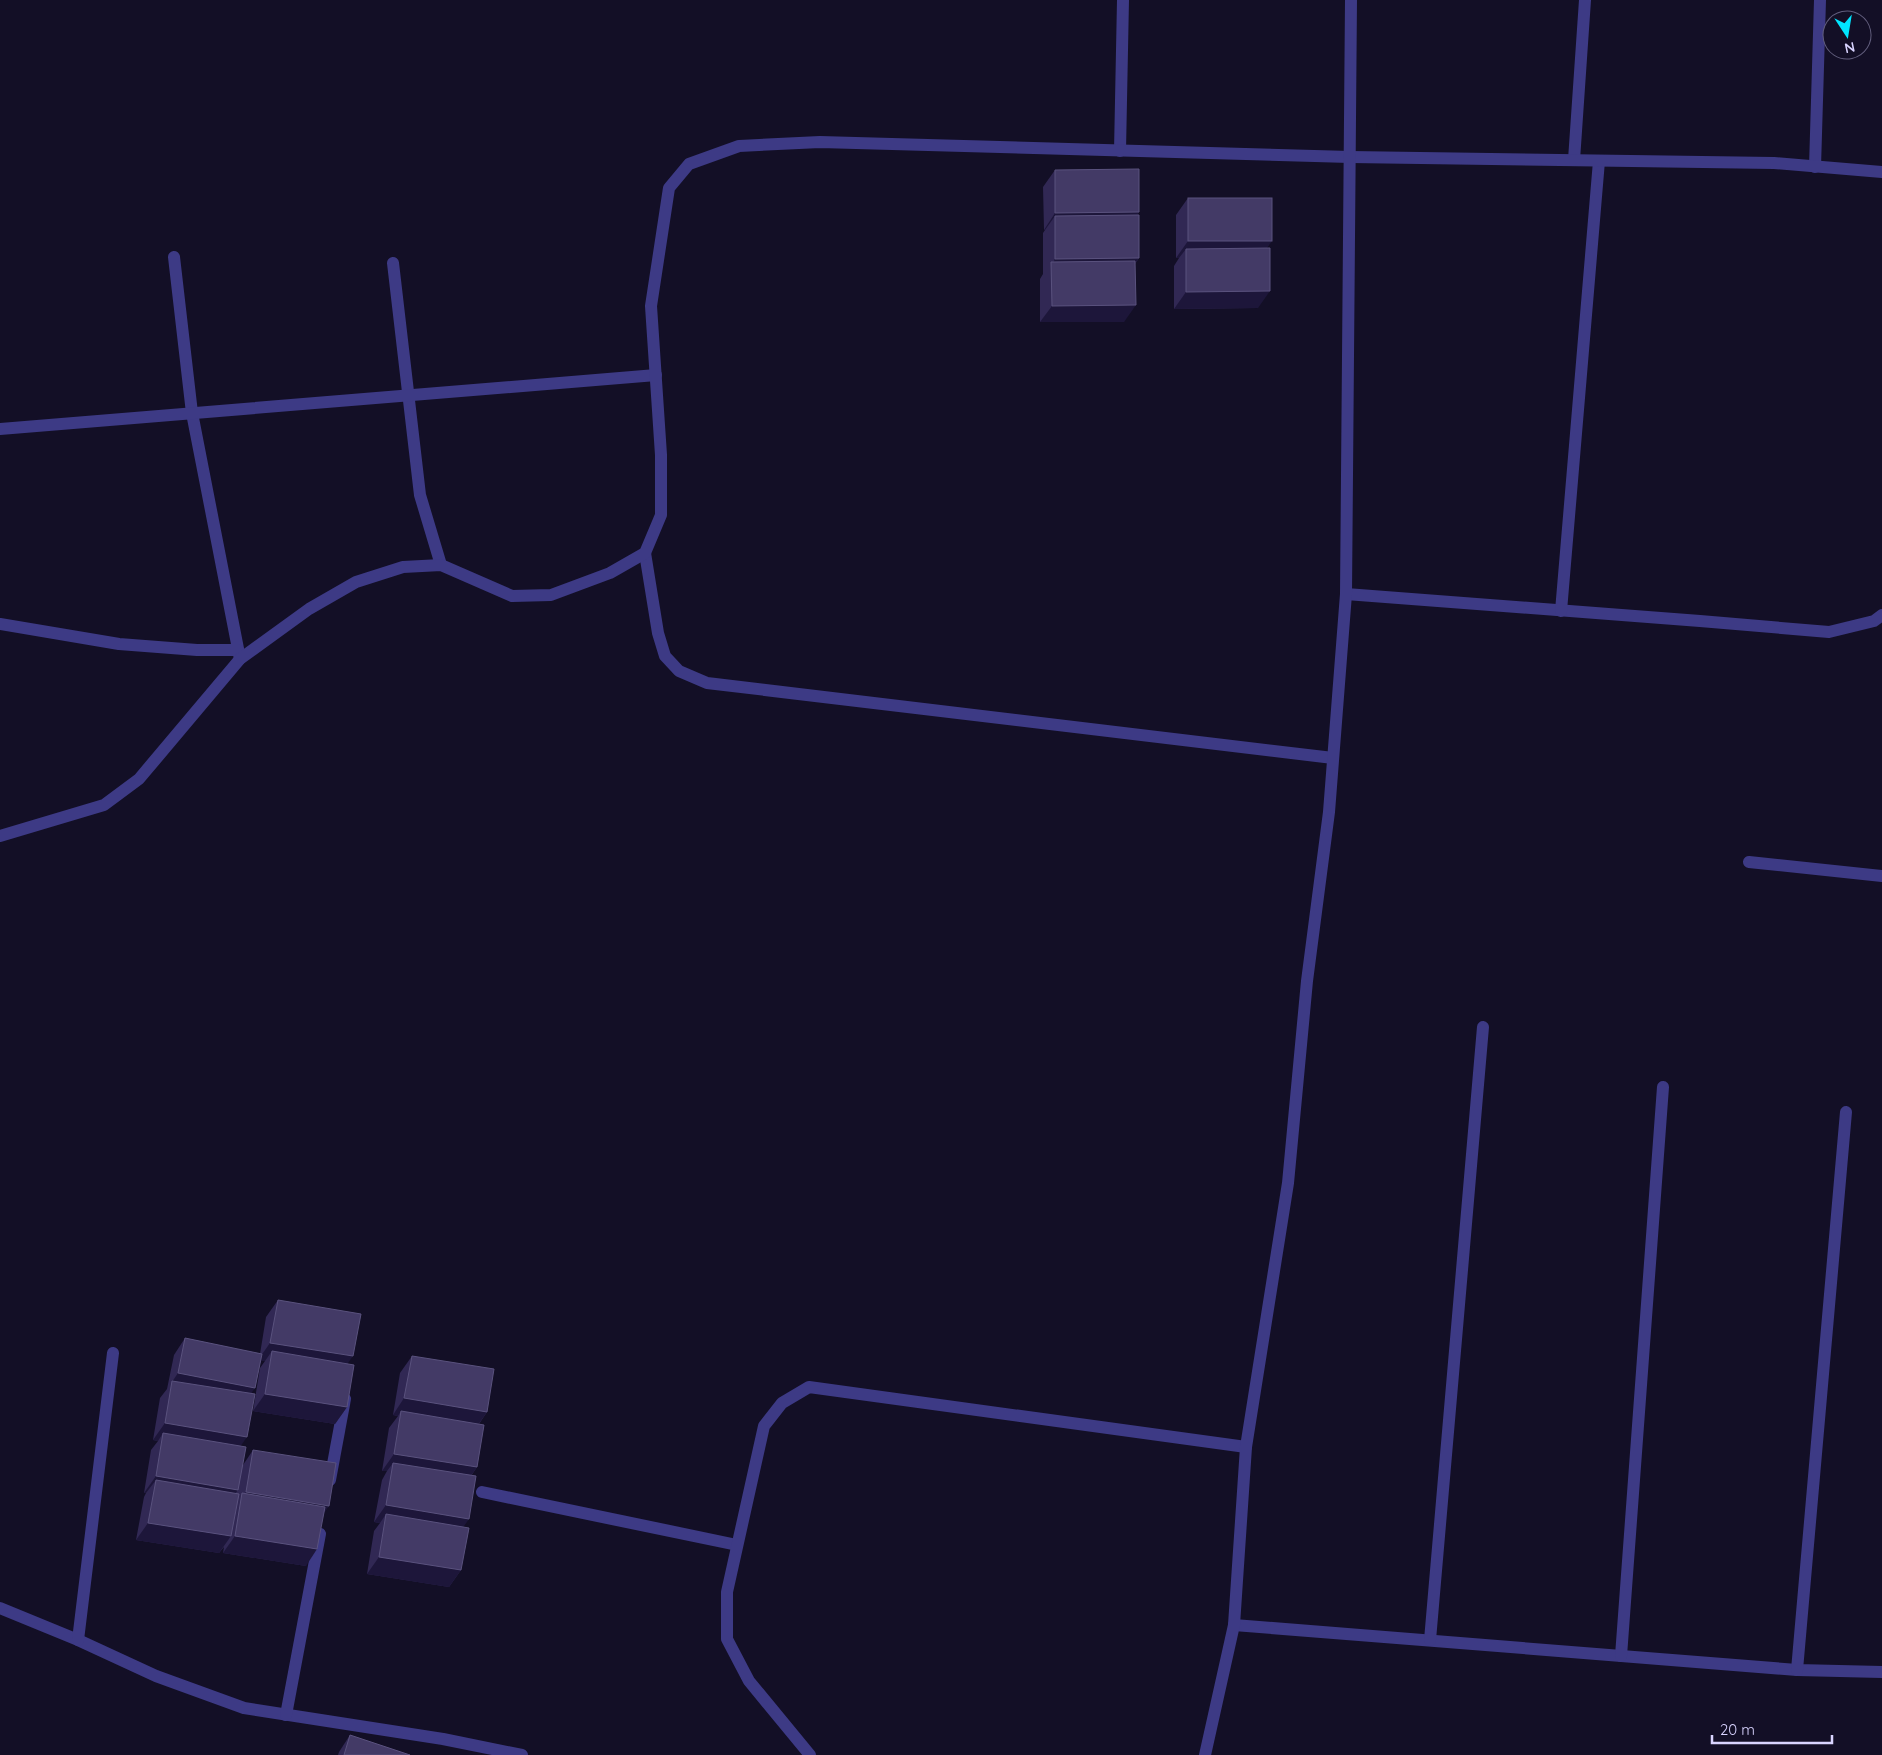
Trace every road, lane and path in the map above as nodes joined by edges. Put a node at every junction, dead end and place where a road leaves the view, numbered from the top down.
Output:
1 (1122, 0) edge
2 (1351, 0) edge
3 (1585, 0) edge
4 (1820, 0) edge
5 (1120, 151) junction
6 (1350, 157) junction
7 (1574, 160) junction
8 (1599, 161) junction
9 (1816, 166) junction
10 (1882, 172) edge
11 (174, 257) dead end
12 (393, 263) dead end
13 (656, 375) junction
14 (408, 395) junction
15 (192, 413) junction
16 (0, 429) edge
17 (644, 553) junction
18 (441, 565) junction
19 (1346, 594) junction
20 (1561, 611) junction
21 (1882, 615) edge
22 (0, 624) edge
23 (239, 654) junction
24 (1333, 758) junction
25 (0, 836) edge
26 (1749, 862) dead end
27 (1882, 876) edge
28 (1482, 1027) dead end
29 (1663, 1087) dead end
30 (1846, 1112) dead end
31 (112, 1354) dead end
32 (346, 1391) edge
33 (1246, 1447) junction
34 (328, 1489) edge
35 (482, 1492) dead end
36 (322, 1519) edge
37 (738, 1545) junction
38 (0, 1608) edge
39 (1234, 1625) junction
40 (78, 1640) junction
41 (1430, 1640) junction
42 (1621, 1656) junction
43 (1797, 1670) junction
44 (1882, 1672) edge
45 (286, 1715) junction
46 (518, 1755) edge
47 (810, 1755) edge
48 (1205, 1755) edge

1 - 5 street
2 - 6 street
3 - 7 street
4 - 9 street
5 - 6 street
5 - 13 street
6 - 7 street
6 - 19 street
7 - 8 street
8 - 9 street
8 - 20 street
9 - 10 street
11 - 15 street
12 - 14 street
13 - 14 street
13 - 17 street
14 - 15 street
14 - 18 street
15 - 16 street
15 - 23 street
17 - 18 street
17 - 24 street
18 - 23 street
19 - 20 street
19 - 24 street
20 - 21 street
22 - 23 street
23 - 25 street
24 - 33 street
26 - 27 street
28 - 41 street
29 - 42 street
30 - 43 street
31 - 40 street
32 - 34 street
33 - 37 street
33 - 39 street
35 - 37 street
36 - 45 street
37 - 47 street
38 - 40 street
39 - 41 street
39 - 48 street
40 - 45 street
41 - 42 street
42 - 43 street
43 - 44 street
45 - 46 street

